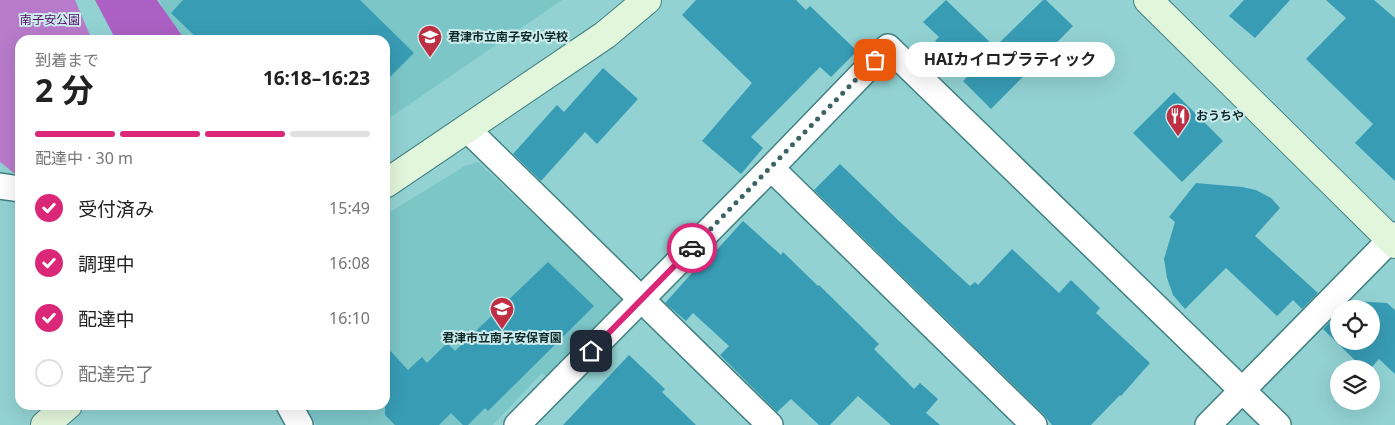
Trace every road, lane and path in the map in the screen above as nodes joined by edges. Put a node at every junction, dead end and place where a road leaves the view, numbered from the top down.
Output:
1 (647, 0) edge
2 (1148, 0) edge
3 (468, 129) junction
4 (771, 168) junction
5 (390, 181) edge
6 (0, 186) edge
7 (15, 188) edge
8 (1394, 239) edge
9 (642, 300) junction
10 (1242, 391) junction
11 (62, 410) edge
12 (292, 410) edge
13 (528, 422) edge
14 (44, 425) edge
15 (300, 425) edge
16 (770, 425) edge
17 (1034, 425) edge
18 (1208, 425) edge
19 (1278, 425) edge

1 - 3 street
2 - 8 street
3 - 5 street
3 - 9 street
4 - 9 street
4 - 10 street
4 - 17 street
6 - 7 street
8 - 10 street
9 - 13 street
9 - 16 street
10 - 18 street
10 - 19 street
11 - 14 street
12 - 15 street

